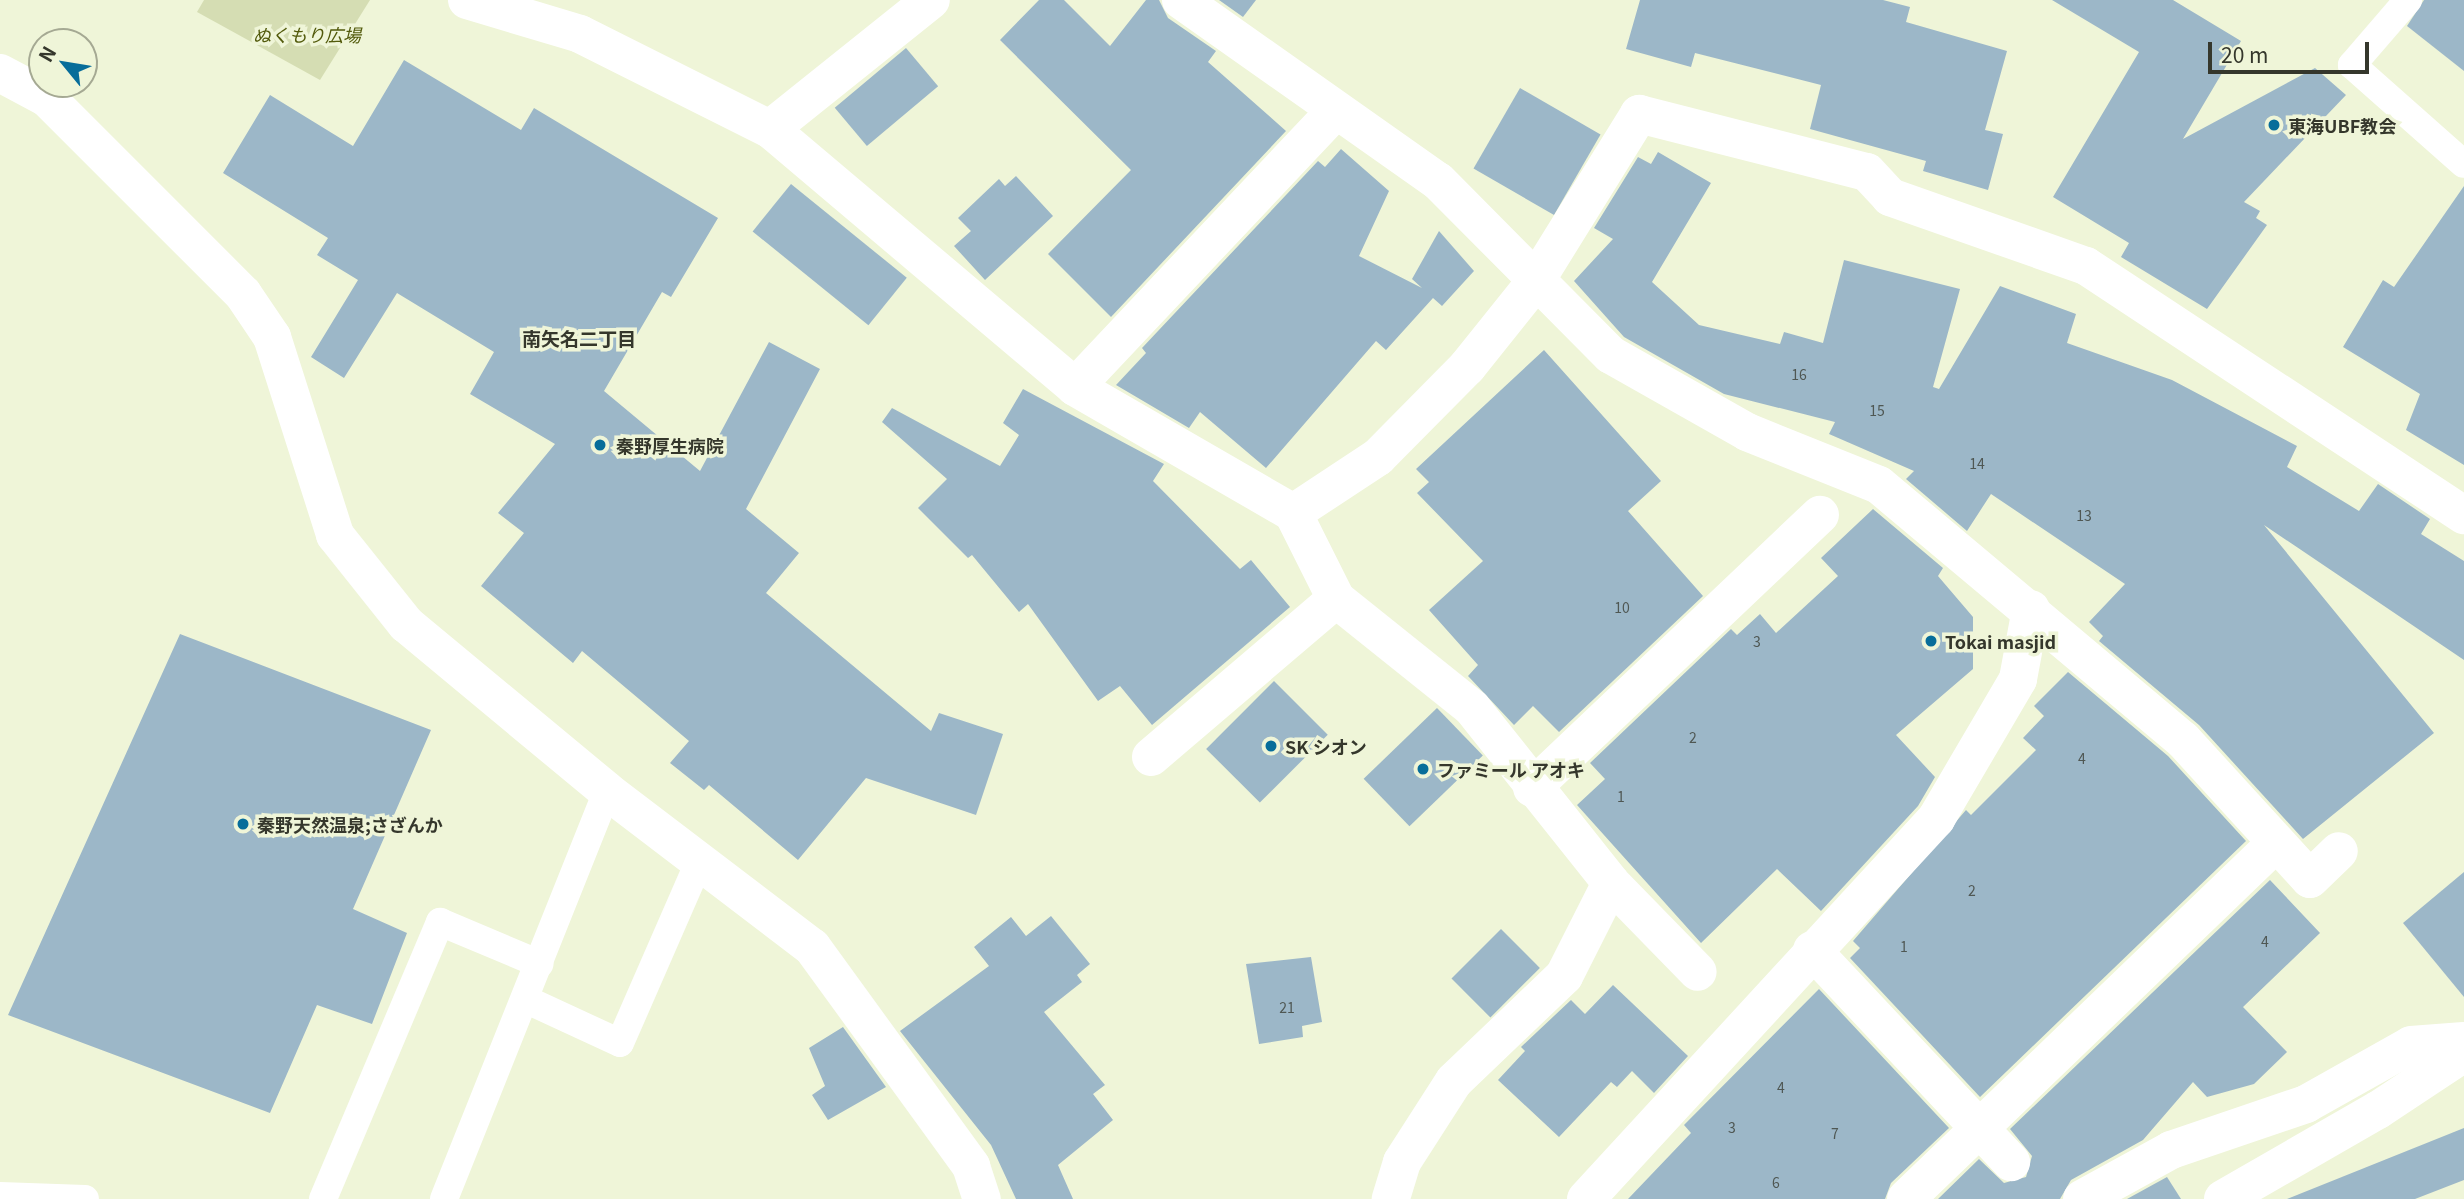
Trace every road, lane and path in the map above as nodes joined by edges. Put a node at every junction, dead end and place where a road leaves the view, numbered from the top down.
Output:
1 (467, 0) edge
2 (1181, 0) edge
3 (2408, 0) edge
4 (928, 1) edge
5 (0, 73) edge
6 (1335, 111) junction
7 (770, 129) junction
8 (2464, 164) edge
9 (1535, 282) junction
10 (1075, 387) junction
11 (1293, 513) junction
12 (1820, 515) dead end
13 (2464, 515) edge
14 (1336, 599) junction
15 (2031, 609) junction
16 (1151, 757) dead end
17 (1532, 788) junction
18 (607, 791) junction
19 (2276, 843) junction
20 (2339, 851) dead end
21 (699, 862) junction
22 (1611, 883) junction
23 (1812, 950) junction
24 (540, 964) junction
25 (1698, 972) dead end
26 (527, 1000) junction
27 (2448, 1040) edge
28 (1980, 1128) junction
29 (2011, 1161) dead end
30 (0, 1196) edge
31 (85, 1199) edge
32 (323, 1199) edge
33 (444, 1199) edge
34 (982, 1199) edge
35 (1391, 1199) edge
36 (1586, 1199) edge
37 (1906, 1199) edge
38 (2082, 1199) edge
39 (2223, 1199) edge

1 - 7 street
2 - 6 street
3 - 8 lane
4 - 7 street
5 - 18 street
6 - 9 street
6 - 10 street
7 - 10 street
9 - 11 street
9 - 13 street
9 - 15 street
10 - 11 street
11 - 14 street
12 - 17 street
14 - 16 street
14 - 17 street
15 - 19 street
15 - 23 street
17 - 22 street
18 - 21 street
18 - 24 lane
19 - 20 street
19 - 28 street
21 - 26 lane
21 - 34 street
22 - 25 street
22 - 35 street
23 - 28 street
23 - 36 street
24 - 26 lane
24 - 32 lane
26 - 33 lane
27 - 38 street
27 - 39 street
28 - 29 street
28 - 37 street
30 - 31 lane

